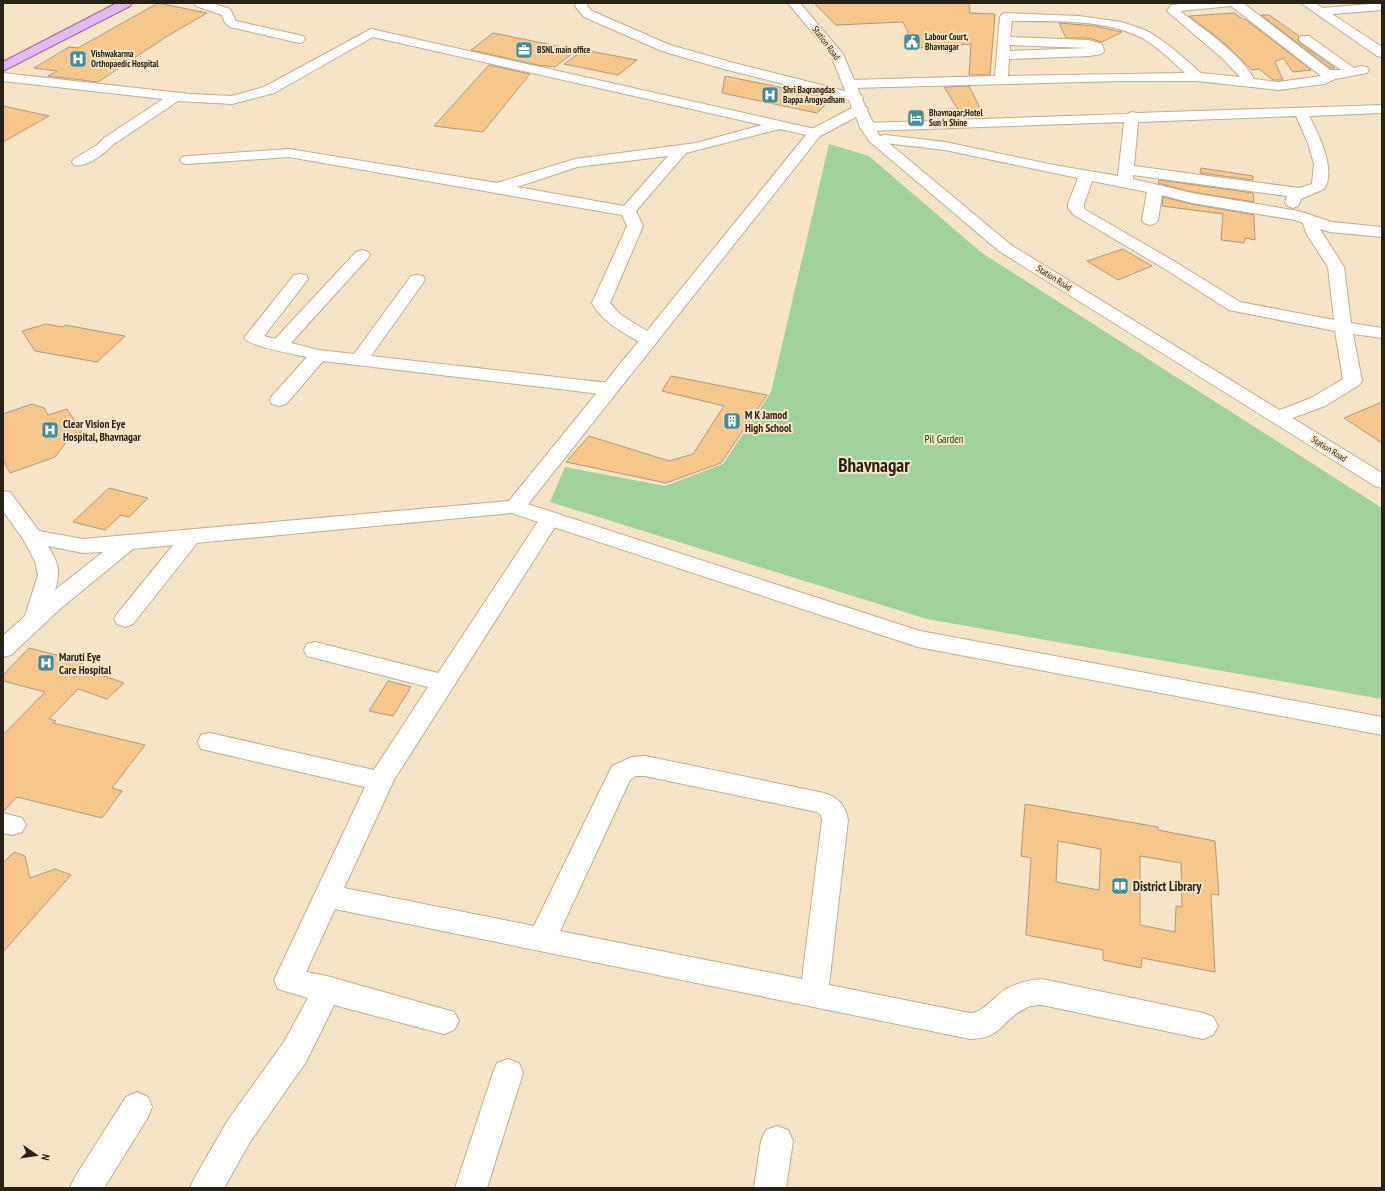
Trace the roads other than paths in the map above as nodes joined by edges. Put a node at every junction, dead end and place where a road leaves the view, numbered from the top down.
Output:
1 (112, 3) edge
2 (126, 3) edge
3 (200, 3) edge
4 (582, 3) edge
5 (794, 3) edge
6 (1227, 3) edge
7 (1235, 3) edge
8 (1307, 3) edge
9 (1382, 6) edge
10 (1321, 12) junction
11 (1382, 36) edge
12 (299, 39) dead end
13 (1305, 39) dead end
14 (1361, 39) junction
15 (1003, 41) junction
16 (1382, 53) edge
17 (1003, 54) junction
18 (3, 59) edge
19 (3, 67) edge
20 (1332, 75) junction
21 (3, 77) edge
22 (1197, 77) junction
23 (1001, 81) junction
24 (1242, 82) junction
25 (175, 96) junction
26 (1382, 109) edge
27 (862, 111) junction
28 (1300, 111) junction
29 (1132, 116) junction
30 (778, 125) junction
31 (815, 133) junction
32 (682, 149) junction
33 (187, 160) dead end
34 (79, 162) dead end
35 (1087, 175) junction
36 (1126, 176) junction
37 (498, 188) junction
38 (1155, 189) junction
39 (1300, 193) junction
40 (628, 211) junction
41 (1290, 214) junction
42 (1150, 220) dead end
43 (1309, 220) junction
44 (1382, 232) edge
45 (362, 255) dead end
46 (300, 279) dead end
47 (417, 280) dead end
48 (1343, 327) junction
49 (1382, 333) edge
50 (649, 340) junction
51 (280, 345) junction
52 (319, 355) junction
53 (359, 360) junction
54 (609, 390) junction
55 (279, 400) dead end
56 (1279, 417) junction
57 (1382, 482) edge
58 (3, 497) edge
59 (515, 507) junction
60 (550, 519) junction
61 (32, 536) junction
62 (190, 538) junction
63 (127, 543) junction
64 (125, 619) dead end
65 (35, 620) junction
66 (3, 649) edge
67 (316, 650) dead end
68 (444, 683) junction
69 (1382, 726) edge
70 (210, 742) dead end
71 (381, 781) junction
72 (328, 896) junction
73 (542, 939) junction
74 (327, 989) junction
75 (814, 994) junction
76 (444, 1021) dead end
77 (1203, 1026) dead end
78 (508, 1073) dead end
79 (137, 1107) dead end
80 (776, 1141) dead end
81 (86, 1188) edge
82 (206, 1188) edge
83 (471, 1188) edge
84 (770, 1188) edge

1 - 18 main road
2 - 19 main road
3 - 12 street
4 - 27 street
5 - 27 street, Station Road
6 - 24 street
7 - 20 street
8 - 10 street
9 - 10 street
10 - 14 street
11 - 14 street
13 - 20 street
14 - 16 street
15 - 17 street
15 - 17 street
15 - 22 street
17 - 23 street
20 - 24 street
21 - 25 street
22 - 23 street
22 - 24 street
23 - 27 street
25 - 30 street
25 - 34 street
26 - 28 street
27 - 29 street
27 - 31 street
27 - 35 street
27 - 56 street, Station Road
28 - 29 street
28 - 39 street
29 - 36 street
30 - 31 street
30 - 32 street
31 - 50 street
32 - 37 street
32 - 40 street
33 - 37 street
35 - 36 street
35 - 48 street
36 - 38 street
36 - 39 street
37 - 40 street
38 - 41 street
38 - 42 street
39 - 41 street
40 - 50 street
41 - 43 street
43 - 44 street
43 - 48 street
45 - 51 street
46 - 51 street
47 - 53 street
48 - 49 street
48 - 56 street
50 - 54 street
51 - 52 street
52 - 53 street
52 - 55 street
53 - 54 street
54 - 59 street
56 - 57 street, Station Road
58 - 61 street
59 - 60 street
59 - 62 street
60 - 68 street
60 - 69 street
61 - 63 street
61 - 65 street
62 - 63 street
62 - 64 street
63 - 65 street
65 - 66 street
67 - 68 street
68 - 71 street
70 - 71 street
71 - 72 street
72 - 73 street
72 - 74 street
73 - 75 street
73 - 75 street
74 - 76 street
74 - 82 street
75 - 77 street
78 - 83 street
79 - 81 street
80 - 84 street

